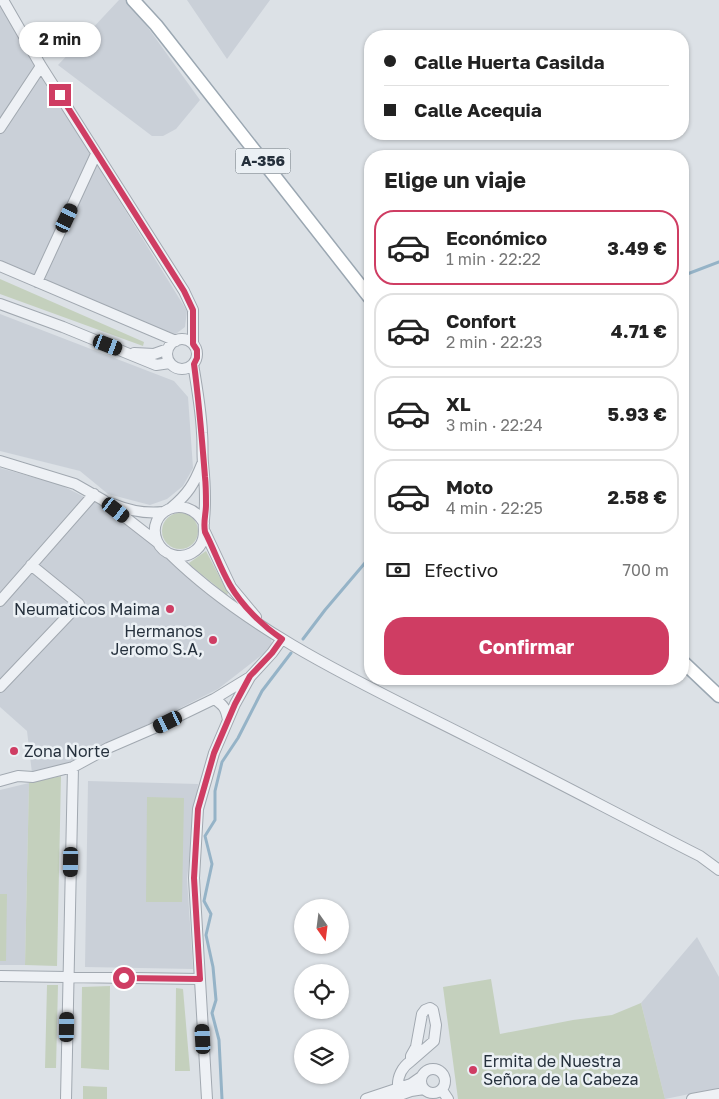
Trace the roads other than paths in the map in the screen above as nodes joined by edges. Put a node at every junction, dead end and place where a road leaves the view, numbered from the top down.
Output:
1 (3, 0) edge
2 (133, 0) edge
3 (144, 0) edge
4 (156, 25) junction
5 (41, 66) junction
6 (0, 128) edge
7 (96, 154) junction
8 (0, 266) edge
9 (38, 282) junction
10 (364, 290) edge
11 (0, 304) edge
12 (193, 319) junction
13 (179, 340) junction
14 (193, 344) junction
15 (168, 349) junction
16 (124, 350) junction
17 (170, 364) junction
18 (194, 364) junction
19 (183, 369) junction
20 (198, 398) junction
21 (0, 461) edge
22 (203, 463) junction
23 (98, 497) junction
24 (167, 510) junction
25 (204, 527) junction
26 (157, 542) junction
27 (172, 555) junction
28 (31, 565) junction
29 (0, 602) edge
30 (269, 630) junction
31 (282, 639) junction
32 (689, 668) edge
33 (250, 676) junction
34 (364, 684) edge
35 (366, 685) edge
36 (0, 687) edge
37 (719, 696) edge
38 (214, 699) junction
39 (228, 720) junction
40 (73, 767) junction
41 (0, 781) edge
42 (719, 870) edge
43 (0, 976) edge
44 (68, 977) junction
45 (200, 979) junction
46 (411, 1061) dead end
47 (421, 1077) junction
48 (398, 1088) junction
49 (424, 1090) junction
50 (442, 1090) junction
51 (719, 1094) edge
52 (66, 1099) edge
53 (207, 1099) edge
54 (366, 1099) edge
55 (389, 1099) edge
56 (448, 1099) edge
57 (692, 1099) edge

1 - 5 street
2 - 4 main road, A-356
3 - 4 main road, A-356
4 - 10 main road, A-356
5 - 6 street
5 - 7 street
7 - 9 street
7 - 12 street
8 - 9 street
9 - 13 street
11 - 16 street
12 - 13 street
12 - 14 street
13 - 14 street
13 - 15 street
14 - 18 street
15 - 16 street
15 - 17 street
16 - 17 street
17 - 19 street
18 - 19 street
18 - 20 street
19 - 20 street
20 - 22 street
21 - 23 street
22 - 24 street
22 - 25 street
23 - 24 street
23 - 26 street
23 - 28 street
24 - 25 street
24 - 26 street
25 - 27 street
25 - 30 street
26 - 27 street
27 - 30 street
28 - 29 street
28 - 36 street
30 - 31 street
31 - 33 street
31 - 34 street
32 - 37 main road
33 - 38 street
33 - 39 street
35 - 42 street
38 - 39 street
38 - 40 street
39 - 45 street
40 - 41 street
40 - 44 street
43 - 44 street
44 - 45 street
44 - 52 street
45 - 53 street
46 - 48 street
47 - 48 street
47 - 49 street
47 - 50 street
48 - 54 street
49 - 50 street
49 - 55 street
50 - 56 street
51 - 57 street

